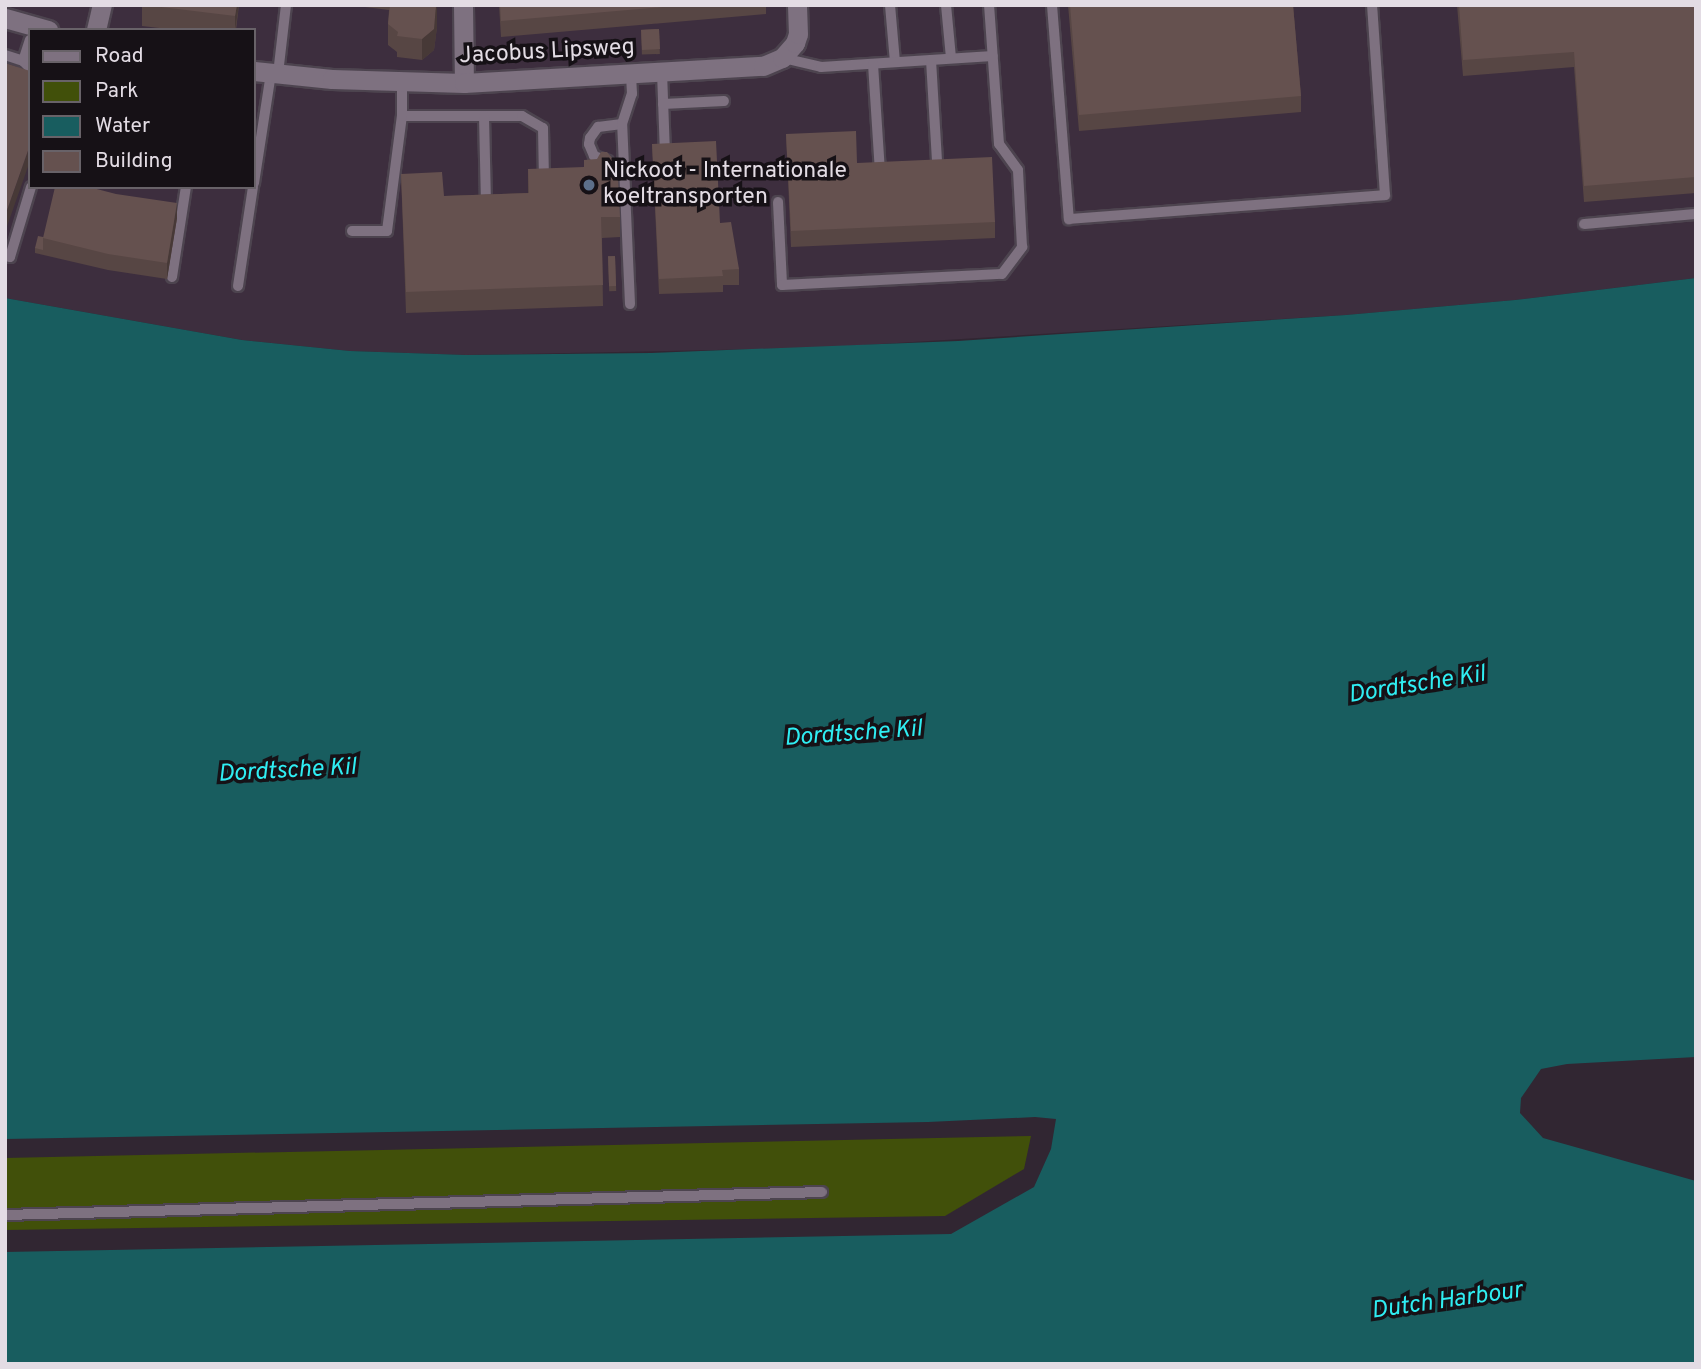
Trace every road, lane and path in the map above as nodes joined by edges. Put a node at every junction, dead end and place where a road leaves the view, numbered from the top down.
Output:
1 (102, 5) edge
2 (286, 5) edge
3 (463, 5) edge
4 (797, 5) edge
5 (890, 5) edge
6 (946, 5) edge
7 (989, 5) edge
8 (1052, 5) edge
9 (1372, 5) edge
10 (7, 14) edge
11 (31, 28) edge
12 (96, 28) edge
13 (5, 55) edge
14 (993, 56) junction
15 (782, 58) junction
16 (951, 58) junction
17 (930, 60) junction
18 (895, 62) junction
19 (873, 64) junction
20 (26, 65) edge
21 (267, 72) edge
22 (662, 72) junction
23 (632, 74) junction
24 (402, 81) junction
25 (464, 83) junction
26 (724, 101) dead end
27 (663, 104) junction
28 (402, 116) junction
29 (484, 116) junction
30 (622, 124) junction
31 (666, 159) edge
32 (624, 160) junction
33 (937, 160) edge
34 (256, 161) edge
35 (880, 172) edge
36 (544, 186) edge
37 (30, 189) edge
38 (186, 189) edge
39 (252, 189) edge
40 (778, 202) dead end
41 (486, 213) edge
42 (1696, 214) edge
43 (1584, 224) dead end
44 (352, 231) dead end
45 (5, 256) edge
46 (172, 277) dead end
47 (238, 286) dead end
48 (630, 304) dead end
49 (822, 1192) dead end
50 (5, 1215) edge

1 - 12 street
2 - 21 lane
3 - 25 street
4 - 15 street
5 - 18 lane
6 - 16 lane
7 - 14 lane
8 - 9 lane
10 - 11 street
13 - 20 lane
14 - 16 lane
14 - 40 lane
15 - 19 lane
15 - 22 street, Jacobus Lipsweg
16 - 17 lane
17 - 18 lane
17 - 33 lane
18 - 19 lane
19 - 35 lane
21 - 24 street, Jacobus Lipsweg
21 - 34 lane
22 - 23 street, Jacobus Lipsweg
22 - 27 lane
23 - 25 street, Jacobus Lipsweg
23 - 30 lane
24 - 25 street, Jacobus Lipsweg
24 - 28 lane
26 - 27 lane
27 - 31 lane
28 - 29 lane
28 - 44 lane
29 - 36 lane
29 - 41 lane
30 - 32 lane
30 - 32 lane
32 - 48 lane
37 - 45 lane
38 - 46 lane
39 - 47 lane
42 - 43 lane
49 - 50 lane

